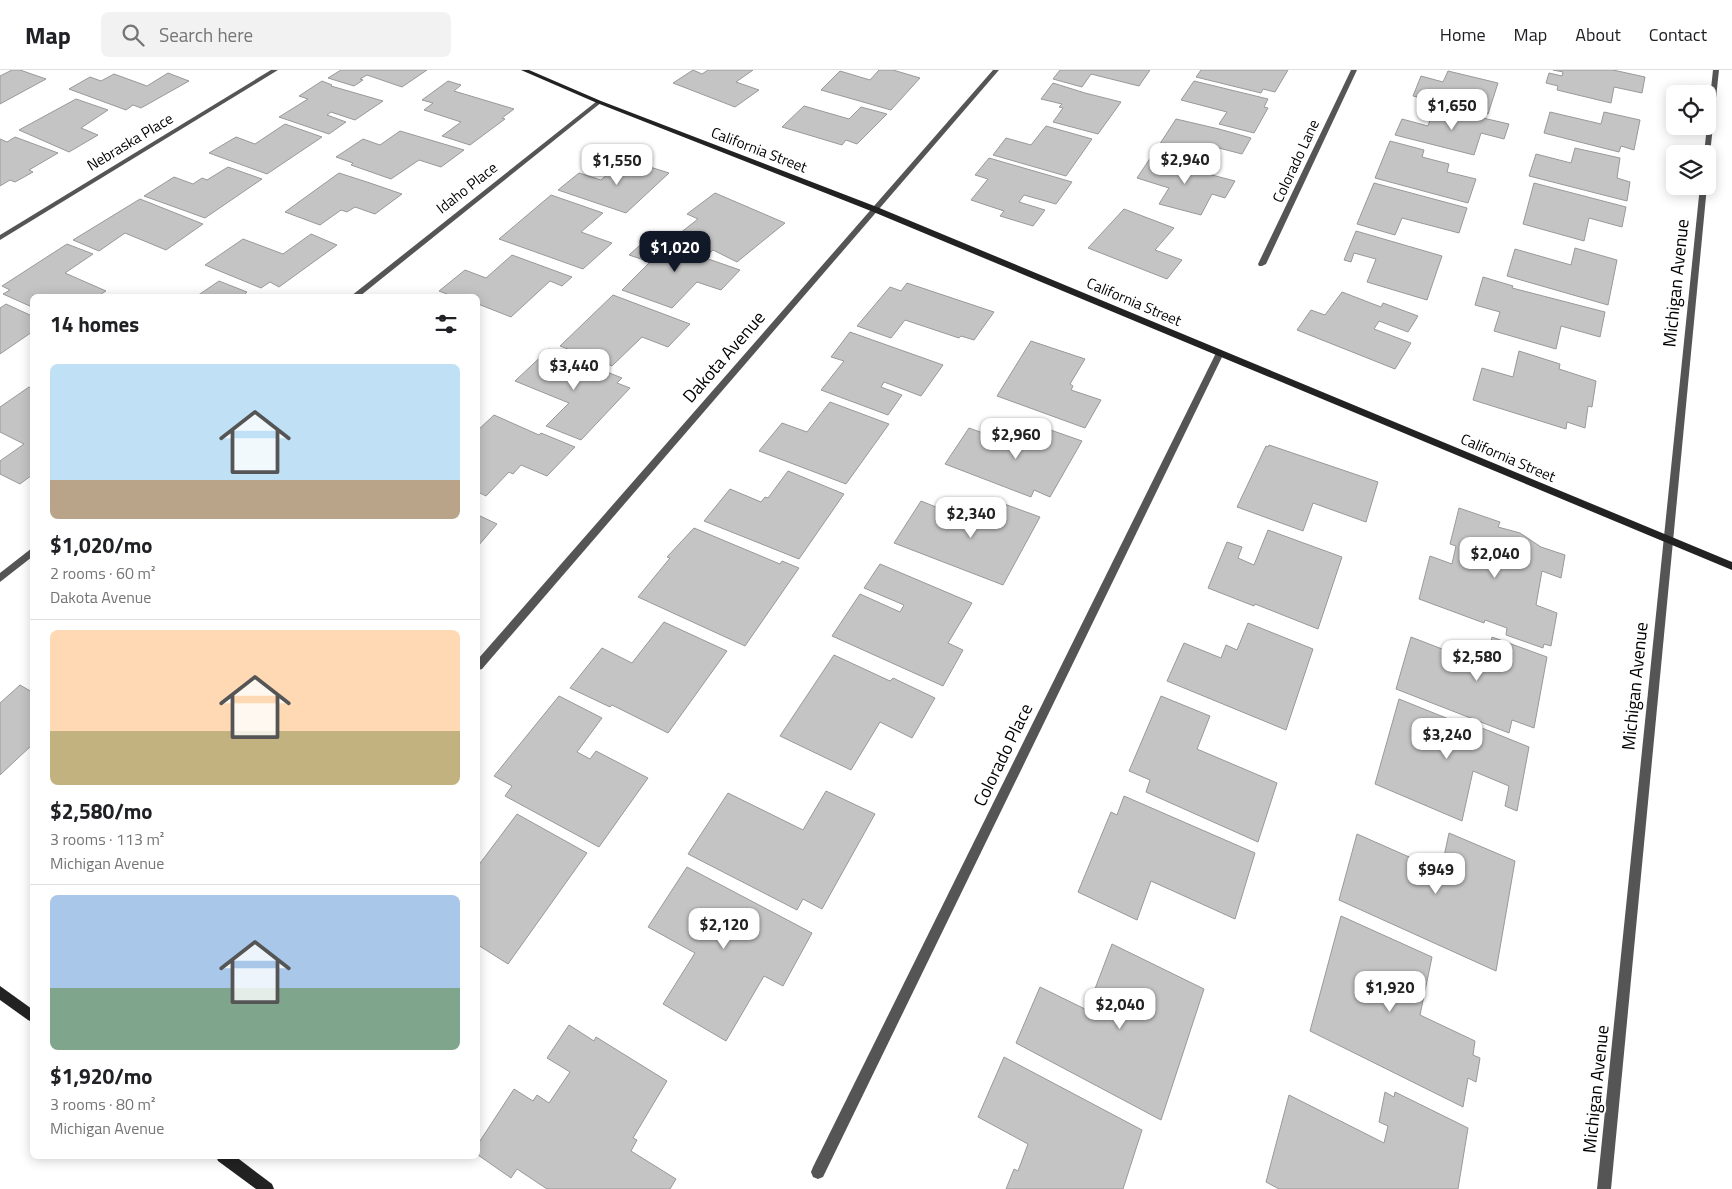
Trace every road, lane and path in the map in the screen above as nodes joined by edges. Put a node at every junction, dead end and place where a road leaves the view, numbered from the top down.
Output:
1 (275, 70) edge
2 (524, 70) edge
3 (996, 70) edge
4 (1354, 70) edge
5 (1716, 70) edge
6 (599, 102) junction
7 (1708, 145) edge
8 (1703, 195) edge
9 (874, 209) junction
10 (0, 238) edge
11 (1262, 264) dead end
12 (357, 294) edge
13 (1220, 353) junction
14 (1668, 539) junction
15 (30, 554) edge
16 (1732, 566) edge
17 (0, 578) edge
18 (480, 664) edge
19 (0, 992) edge
20 (30, 1014) edge
21 (227, 1159) edge
22 (818, 1172) dead end
23 (267, 1189) edge
24 (1604, 1189) edge

1 - 10 street, Nebraska Place
2 - 6 street, California Street
3 - 9 street, Dakota Avenue
4 - 11 street, Colorado Lane
5 - 7 street
6 - 9 street, California Street
6 - 12 street, Idaho Place
8 - 14 street, Michigan Avenue
9 - 13 street, California Street
9 - 18 street, Dakota Avenue
13 - 14 street, California Street
13 - 22 street, Colorado Place
14 - 16 street, California Street
14 - 24 street, Michigan Avenue
15 - 17 street
19 - 20 street
21 - 23 street

